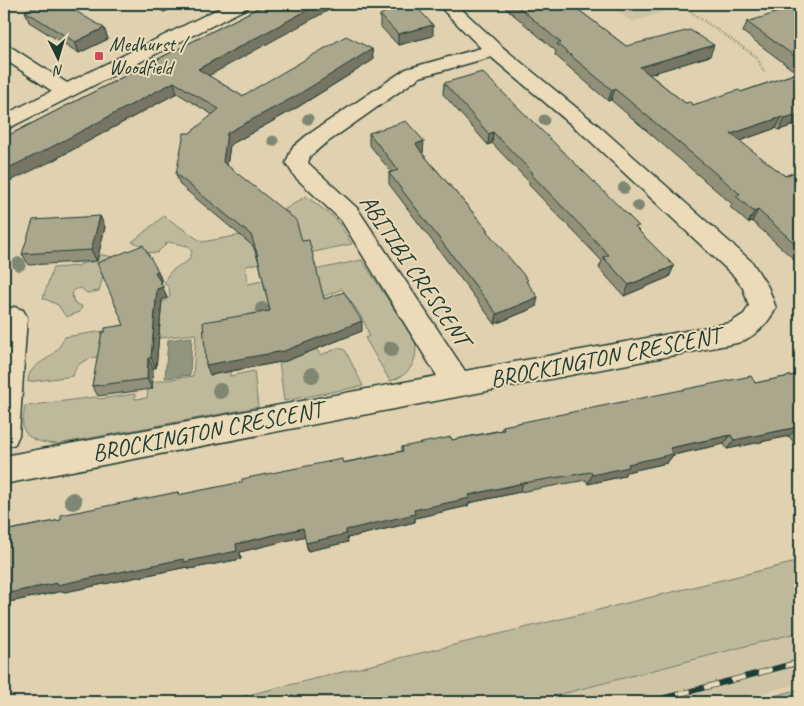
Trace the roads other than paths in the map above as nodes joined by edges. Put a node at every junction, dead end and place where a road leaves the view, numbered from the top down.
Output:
1 (241, 4) edge
2 (446, 4) edge
3 (494, 50) junction
4 (4, 52) edge
5 (67, 92) junction
6 (4, 123) edge
7 (14, 317) dead end
8 (458, 385) junction
9 (4, 435) edge
10 (4, 470) edge

1 - 5 street
2 - 3 street, BROCKINGTON CRESCENT
3 - 8 street, ABITIBI CRESCENT
3 - 8 street, BROCKINGTON CRESCENT
4 - 5 street
5 - 6 street
7 - 9 street
8 - 10 street, BROCKINGTON CRESCENT

